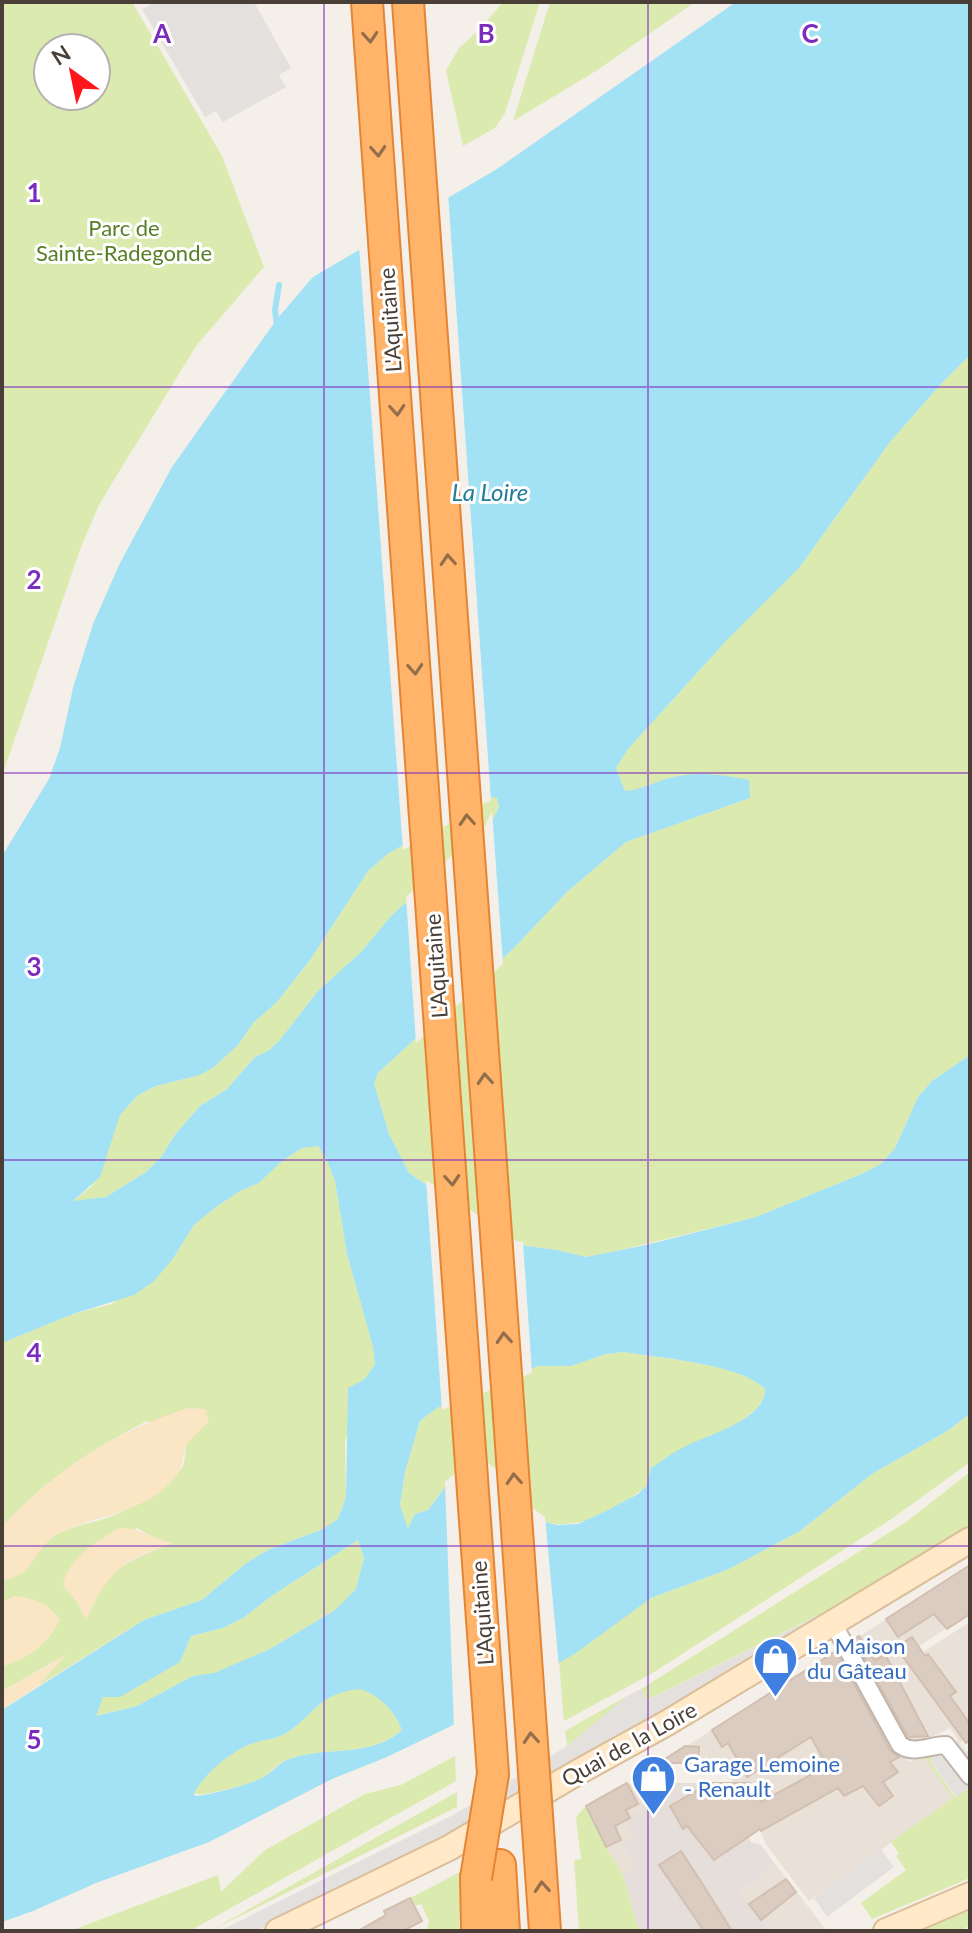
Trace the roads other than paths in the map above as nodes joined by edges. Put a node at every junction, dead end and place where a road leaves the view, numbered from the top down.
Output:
1 (367, 2) edge
2 (408, 2) edge
3 (970, 1540) edge
4 (834, 1625) junction
5 (970, 1776) edge
6 (488, 1872) junction
7 (970, 1895) edge
8 (278, 1931) edge
9 (477, 1931) edge
10 (504, 1931) edge
11 (545, 1931) edge
12 (886, 1931) edge

1 -> 6 highway, L'Aquitaine, bridge
11 -> 2 highway, L'Aquitaine, bridge
3 - 4 main road, Quai de la Loire
4 - 5 street
4 - 8 main road, Quai de la Loire
6 - 9 highway
6 - 10 highway, L'Aquitaine
7 - 12 main road

